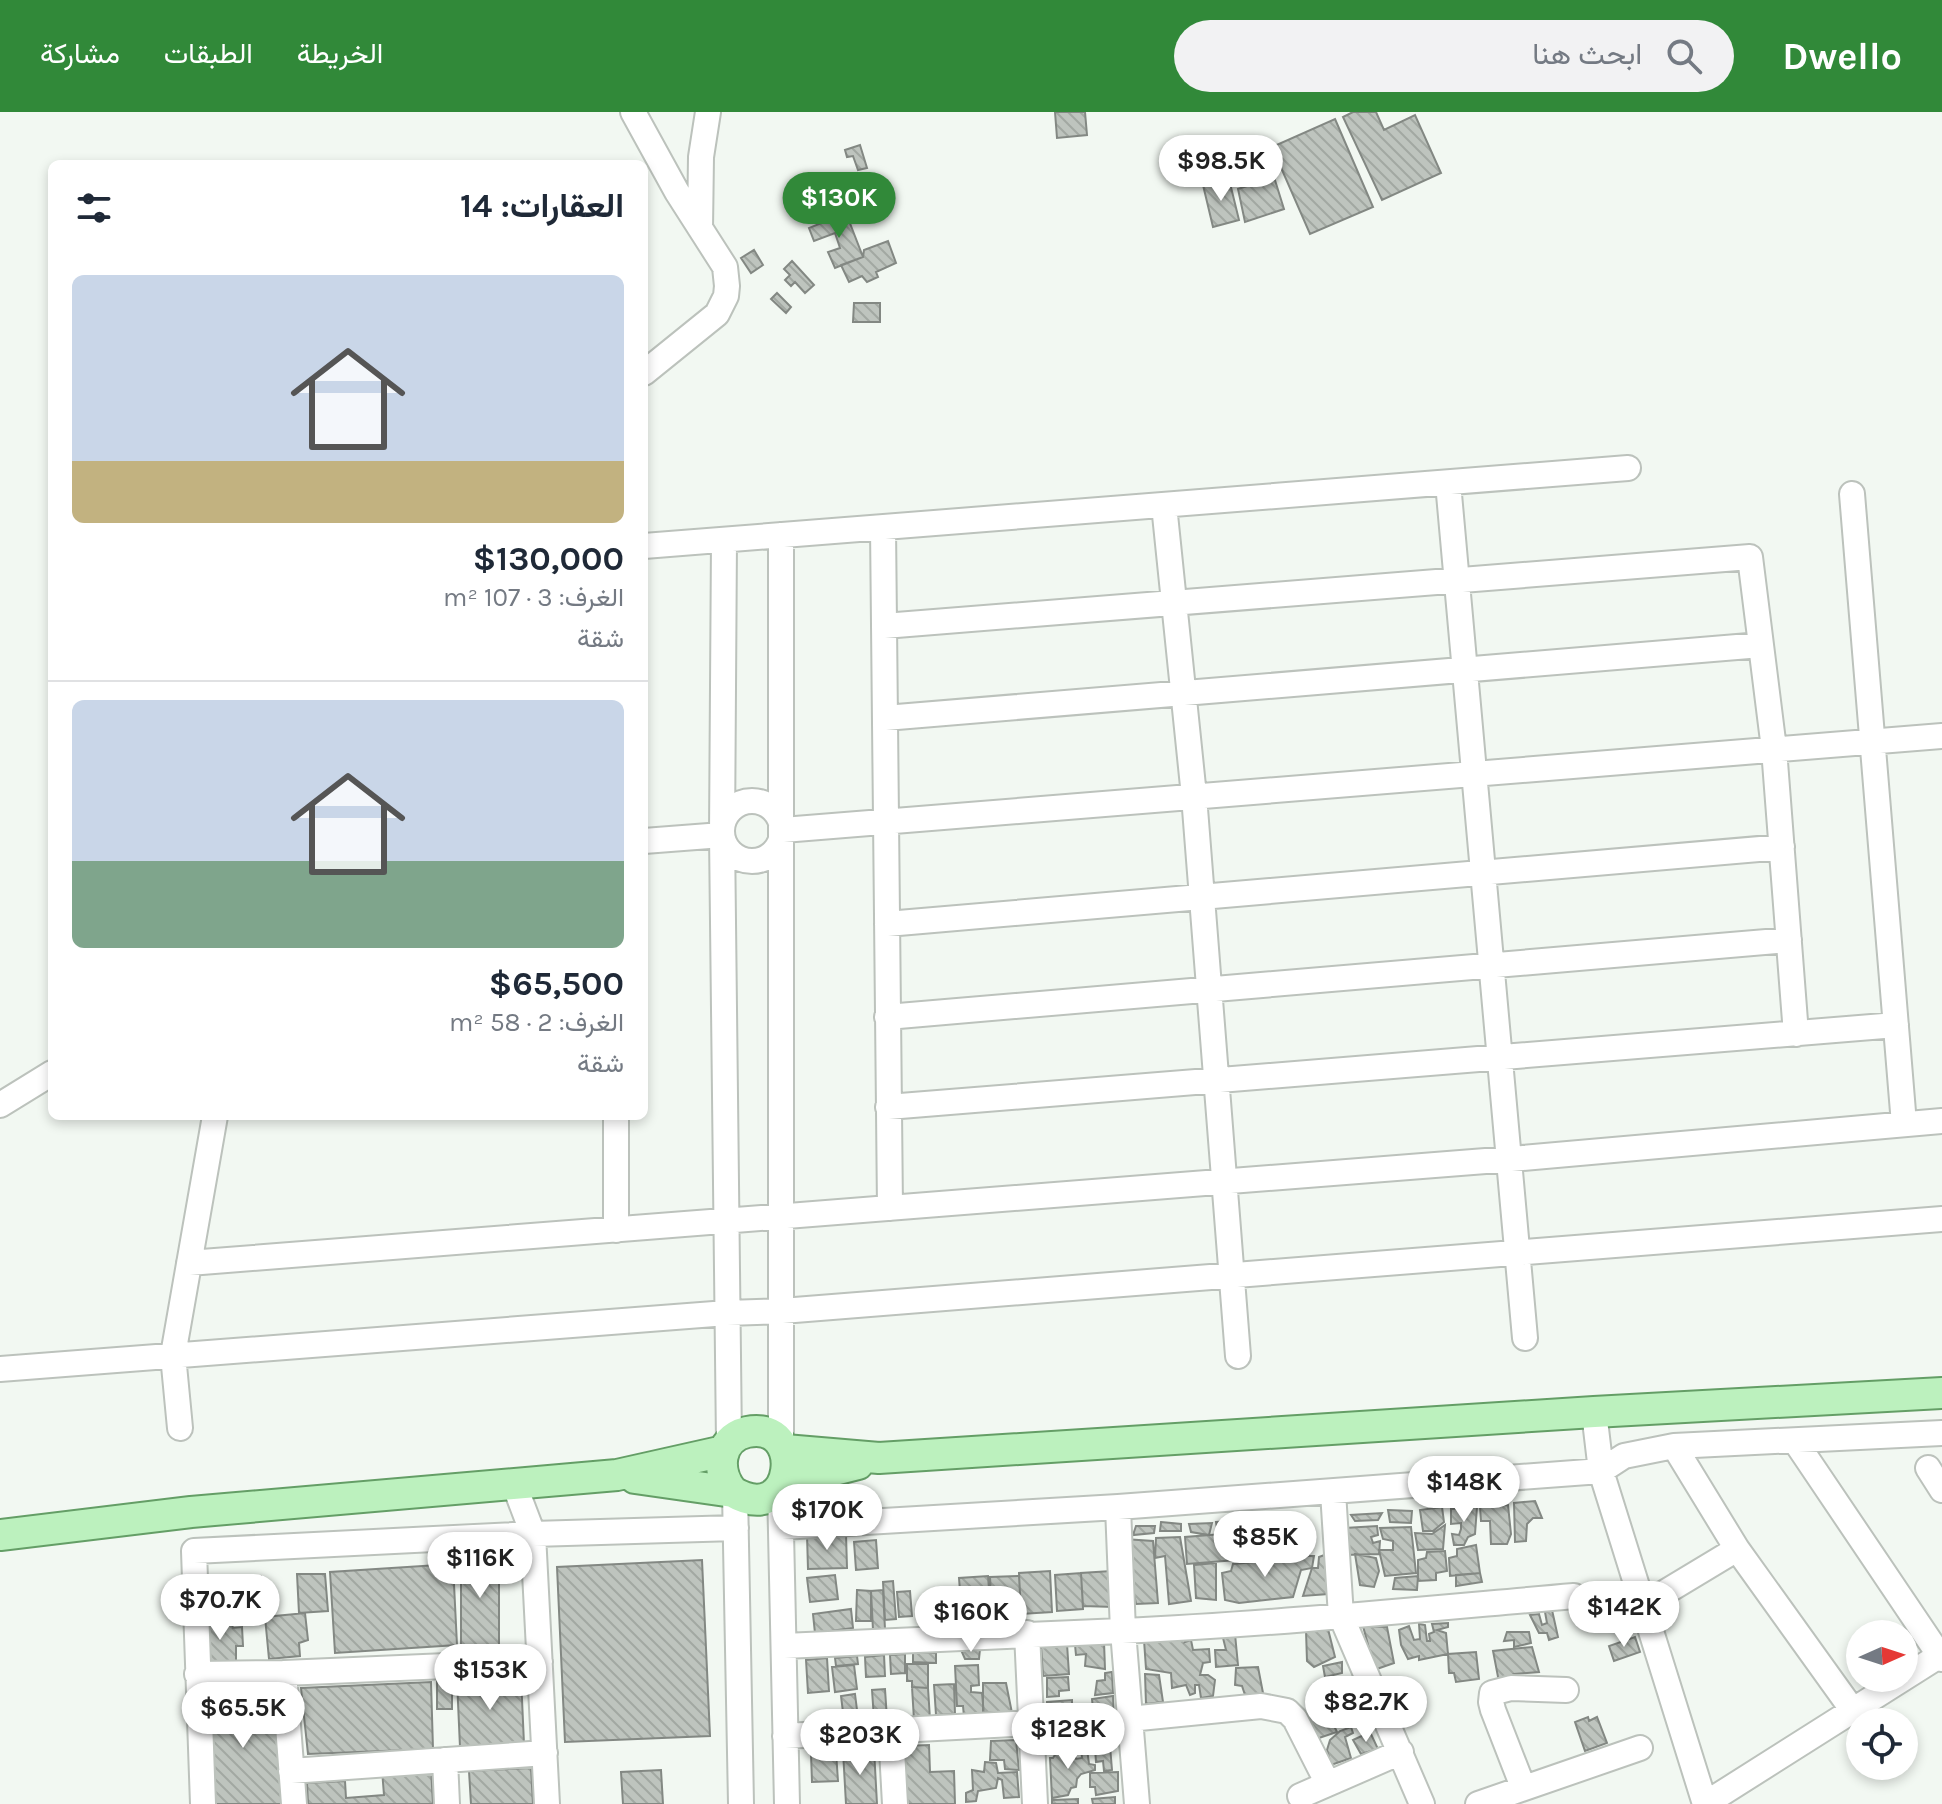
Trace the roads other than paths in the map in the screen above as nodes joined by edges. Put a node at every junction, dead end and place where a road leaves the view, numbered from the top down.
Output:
1 (633, 112) edge
2 (708, 112) edge
3 (700, 228) junction
4 (648, 370) edge
5 (1628, 468) dead end
6 (1448, 483) junction
7 (1852, 494) dead end
8 (1164, 505) junction
9 (883, 527) junction
10 (781, 535) junction
11 (724, 540) junction
12 (648, 546) edge
13 (1457, 580) junction
14 (1174, 603) junction
15 (884, 626) junction
16 (1761, 645) junction
17 (1466, 670) junction
18 (1183, 693) junction
19 (885, 718) junction
20 (1942, 736) edge
21 (1872, 741) junction
22 (1774, 749) junction
23 (1476, 774) junction
24 (1194, 796) junction
25 (886, 821) junction
26 (783, 830) junction
27 (722, 835) junction
28 (648, 841) edge
29 (1782, 847) junction
30 (1485, 872) junction
31 (1201, 897) junction
32 (887, 924) junction
33 (1789, 940) junction
34 (1493, 965) junction
35 (1208, 990) junction
36 (887, 1017) junction
37 (1896, 1025) junction
38 (1796, 1034) junction
39 (1501, 1057) junction
40 (48, 1075) edge
41 (1215, 1080) junction
42 (0, 1105) edge
43 (888, 1107) junction
44 (214, 1120) edge
45 (616, 1120) edge
46 (1942, 1121) edge
47 (1904, 1124) junction
48 (1511, 1159) junction
49 (1223, 1182) junction
50 (890, 1208) junction
51 (782, 1217) junction
52 (1942, 1219) edge
53 (725, 1221) junction
54 (616, 1230) junction
55 (1519, 1252) junction
56 (189, 1263) junction
57 (1232, 1274) junction
58 (782, 1311) junction
59 (727, 1313) junction
60 (1525, 1338) dead end
61 (173, 1355) junction
62 (1238, 1356) dead end
63 (0, 1369) edge
64 (1942, 1393) edge
65 (1594, 1412) junction
66 (180, 1428) dead end
67 (1942, 1433) edge
68 (1795, 1441) junction
69 (1674, 1446) junction
70 (726, 1447) junction
71 (783, 1447) junction
72 (879, 1458) junction
73 (1928, 1468) dead end
74 (1601, 1471) junction
75 (617, 1475) junction
76 (514, 1484) junction
77 (782, 1485) junction
78 (1942, 1490) edge
79 (1333, 1492) junction
80 (734, 1493) junction
81 (1118, 1507) junction
82 (191, 1512) junction
83 (782, 1527) junction
84 (736, 1528) junction
85 (533, 1534) junction
86 (0, 1535) edge
87 (1737, 1549) junction
88 (194, 1551) junction
89 (1574, 1596) dead end
90 (1644, 1605) junction
91 (1341, 1616) junction
92 (1123, 1631) junction
93 (1027, 1633) junction
94 (784, 1646) junction
95 (1941, 1656) edge
96 (540, 1662) junction
97 (284, 1673) junction
98 (197, 1674) junction
99 (1566, 1690) dead end
100 (1851, 1708) edge
101 (1860, 1708) edge
102 (1846, 1717) edge
103 (1129, 1719) junction
104 (1031, 1723) junction
105 (891, 1732) junction
106 (785, 1736) junction
107 (1640, 1748) dead end
108 (1401, 1752) junction
109 (545, 1753) junction
110 (445, 1760) junction
111 (291, 1771) junction
112 (1327, 1782) junction
113 (1523, 1787) junction
114 (1300, 1796) dead end
115 (203, 1804) edge
116 (294, 1804) edge
117 (447, 1804) edge
118 (547, 1804) edge
119 (741, 1804) edge
120 (787, 1804) edge
121 (895, 1804) edge
122 (1035, 1804) edge
123 (1137, 1804) edge
124 (1422, 1804) edge
125 (1478, 1804) edge
126 (1705, 1804) edge

1 - 3 street
2 - 3 street
3 - 4 street
5 - 6 street
6 - 8 street
6 - 13 street
7 - 21 street
8 - 9 street
8 - 14 street
9 - 10 street
9 - 15 street
10 - 11 street
10 - 26 street
11 - 12 street
11 - 27 street
13 - 14 street
13 - 16 street
13 - 17 street
14 - 15 street
14 - 18 street
15 - 19 street
16 - 17 street
16 - 22 street
17 - 18 street
17 - 23 street
18 - 19 street
18 - 24 street
19 - 25 street
20 - 21 street
21 - 22 street
21 - 37 street
22 - 23 street
22 - 29 street
23 - 24 street
23 - 30 street
24 - 25 street
24 - 31 street
25 - 26 street
25 - 32 street
26 - 27 street
26 - 27 street
26 - 51 street
27 - 28 street
27 - 53 street
29 - 30 street
29 - 33 street
30 - 31 street
30 - 34 street
31 - 32 street
31 - 35 street
32 - 36 street
33 - 34 street
33 - 38 street
34 - 35 street
34 - 39 street
35 - 36 street
35 - 41 street
36 - 43 street
37 - 38 street
37 - 47 street
38 - 39 street
39 - 41 street
39 - 48 street
40 - 42 street
41 - 43 street
41 - 49 street
43 - 50 street
44 - 56 street
45 - 54 street
46 - 47 street
47 - 48 street
48 - 49 street
48 - 55 street
49 - 50 street
49 - 57 street
50 - 51 street
51 - 53 street
51 - 58 street
52 - 55 street
53 - 54 street
53 - 59 street
54 - 56 street
55 - 57 street
55 - 60 street
56 - 61 street
57 - 58 street
57 - 62 street
58 - 59 street
58 - 71 street
59 - 61 street
59 - 70 street
61 - 63 street
61 - 66 street
64 - 65 main road
65 - 72 main road
65 - 74 street
67 - 68 street
68 - 69 street
68 - 95 street
69 - 74 street
69 - 87 street
70 - 71 main road
70 - 75 main road
70 - 80 main road
71 - 72 main road
71 - 77 main road
72 - 77 main road
73 - 78 street
74 - 79 street
74 - 90 street
75 - 76 main road
75 - 80 main road
76 - 82 main road
76 - 85 street
77 - 80 main road
77 - 83 street
79 - 81 street
79 - 91 street
80 - 84 street
81 - 83 street
81 - 92 street
82 - 86 main road
82 - 88 street
83 - 94 street
84 - 85 street
84 - 119 street
85 - 88 street
85 - 96 street
87 - 90 street
87 - 100 street
88 - 98 street
89 - 91 street
90 - 126 street
91 - 92 street
91 - 108 street
92 - 93 street
92 - 103 street
93 - 94 street
93 - 104 street
94 - 106 street
95 - 101 street
96 - 97 street
96 - 109 street
97 - 98 street
97 - 111 street
98 - 115 street
99 - 113 street
102 - 126 street
103 - 112 street
103 - 123 street
104 - 105 street
104 - 122 street
105 - 106 street
105 - 121 street
106 - 120 street
107 - 113 street
108 - 112 street
108 - 124 street
109 - 110 street
109 - 118 street
110 - 111 street
110 - 117 street
111 - 116 street
112 - 114 street
113 - 125 street

